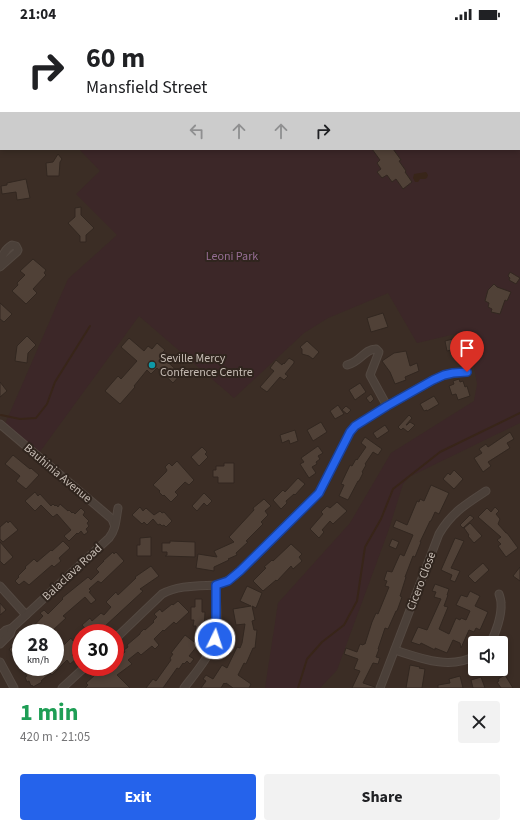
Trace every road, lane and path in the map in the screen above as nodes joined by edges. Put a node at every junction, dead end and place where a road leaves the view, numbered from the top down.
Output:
1 (0, 263) edge
2 (0, 267) edge
3 (347, 365) dead end
4 (467, 372) dead end
5 (387, 406) junction
6 (0, 424) edge
7 (486, 491) dead end
8 (118, 508) dead end
9 (114, 524) junction
10 (216, 585) junction
11 (0, 586) edge
12 (499, 594) dead end
13 (26, 614) junction
14 (16, 624) edge
15 (12, 628) joint
16 (124, 630) edge
17 (0, 636) edge
18 (494, 636) edge
19 (0, 644) edge
20 (395, 650) junction
21 (468, 659) edge
22 (0, 662) edge
23 (75, 676) edge
24 (14, 688) edge
25 (62, 688) edge
26 (184, 688) edge
27 (380, 688) edge

1 - 2 street
3 - 5 street
4 - 5 street
5 - 10 street
6 - 9 street, Bauhinia Avenue
7 - 20 street, Cicero Close
8 - 9 street, Balaclava Road
9 - 13 street, Balaclava Road
10 - 16 street
10 - 26 street
11 - 13 street
12 - 18 street
13 - 14 street, Balaclava Road
15 - 17 street, Balaclava Road
15 - 19 street, Balaclava Road
20 - 21 street
20 - 27 street, Cicero Close
22 - 24 street
23 - 25 street

